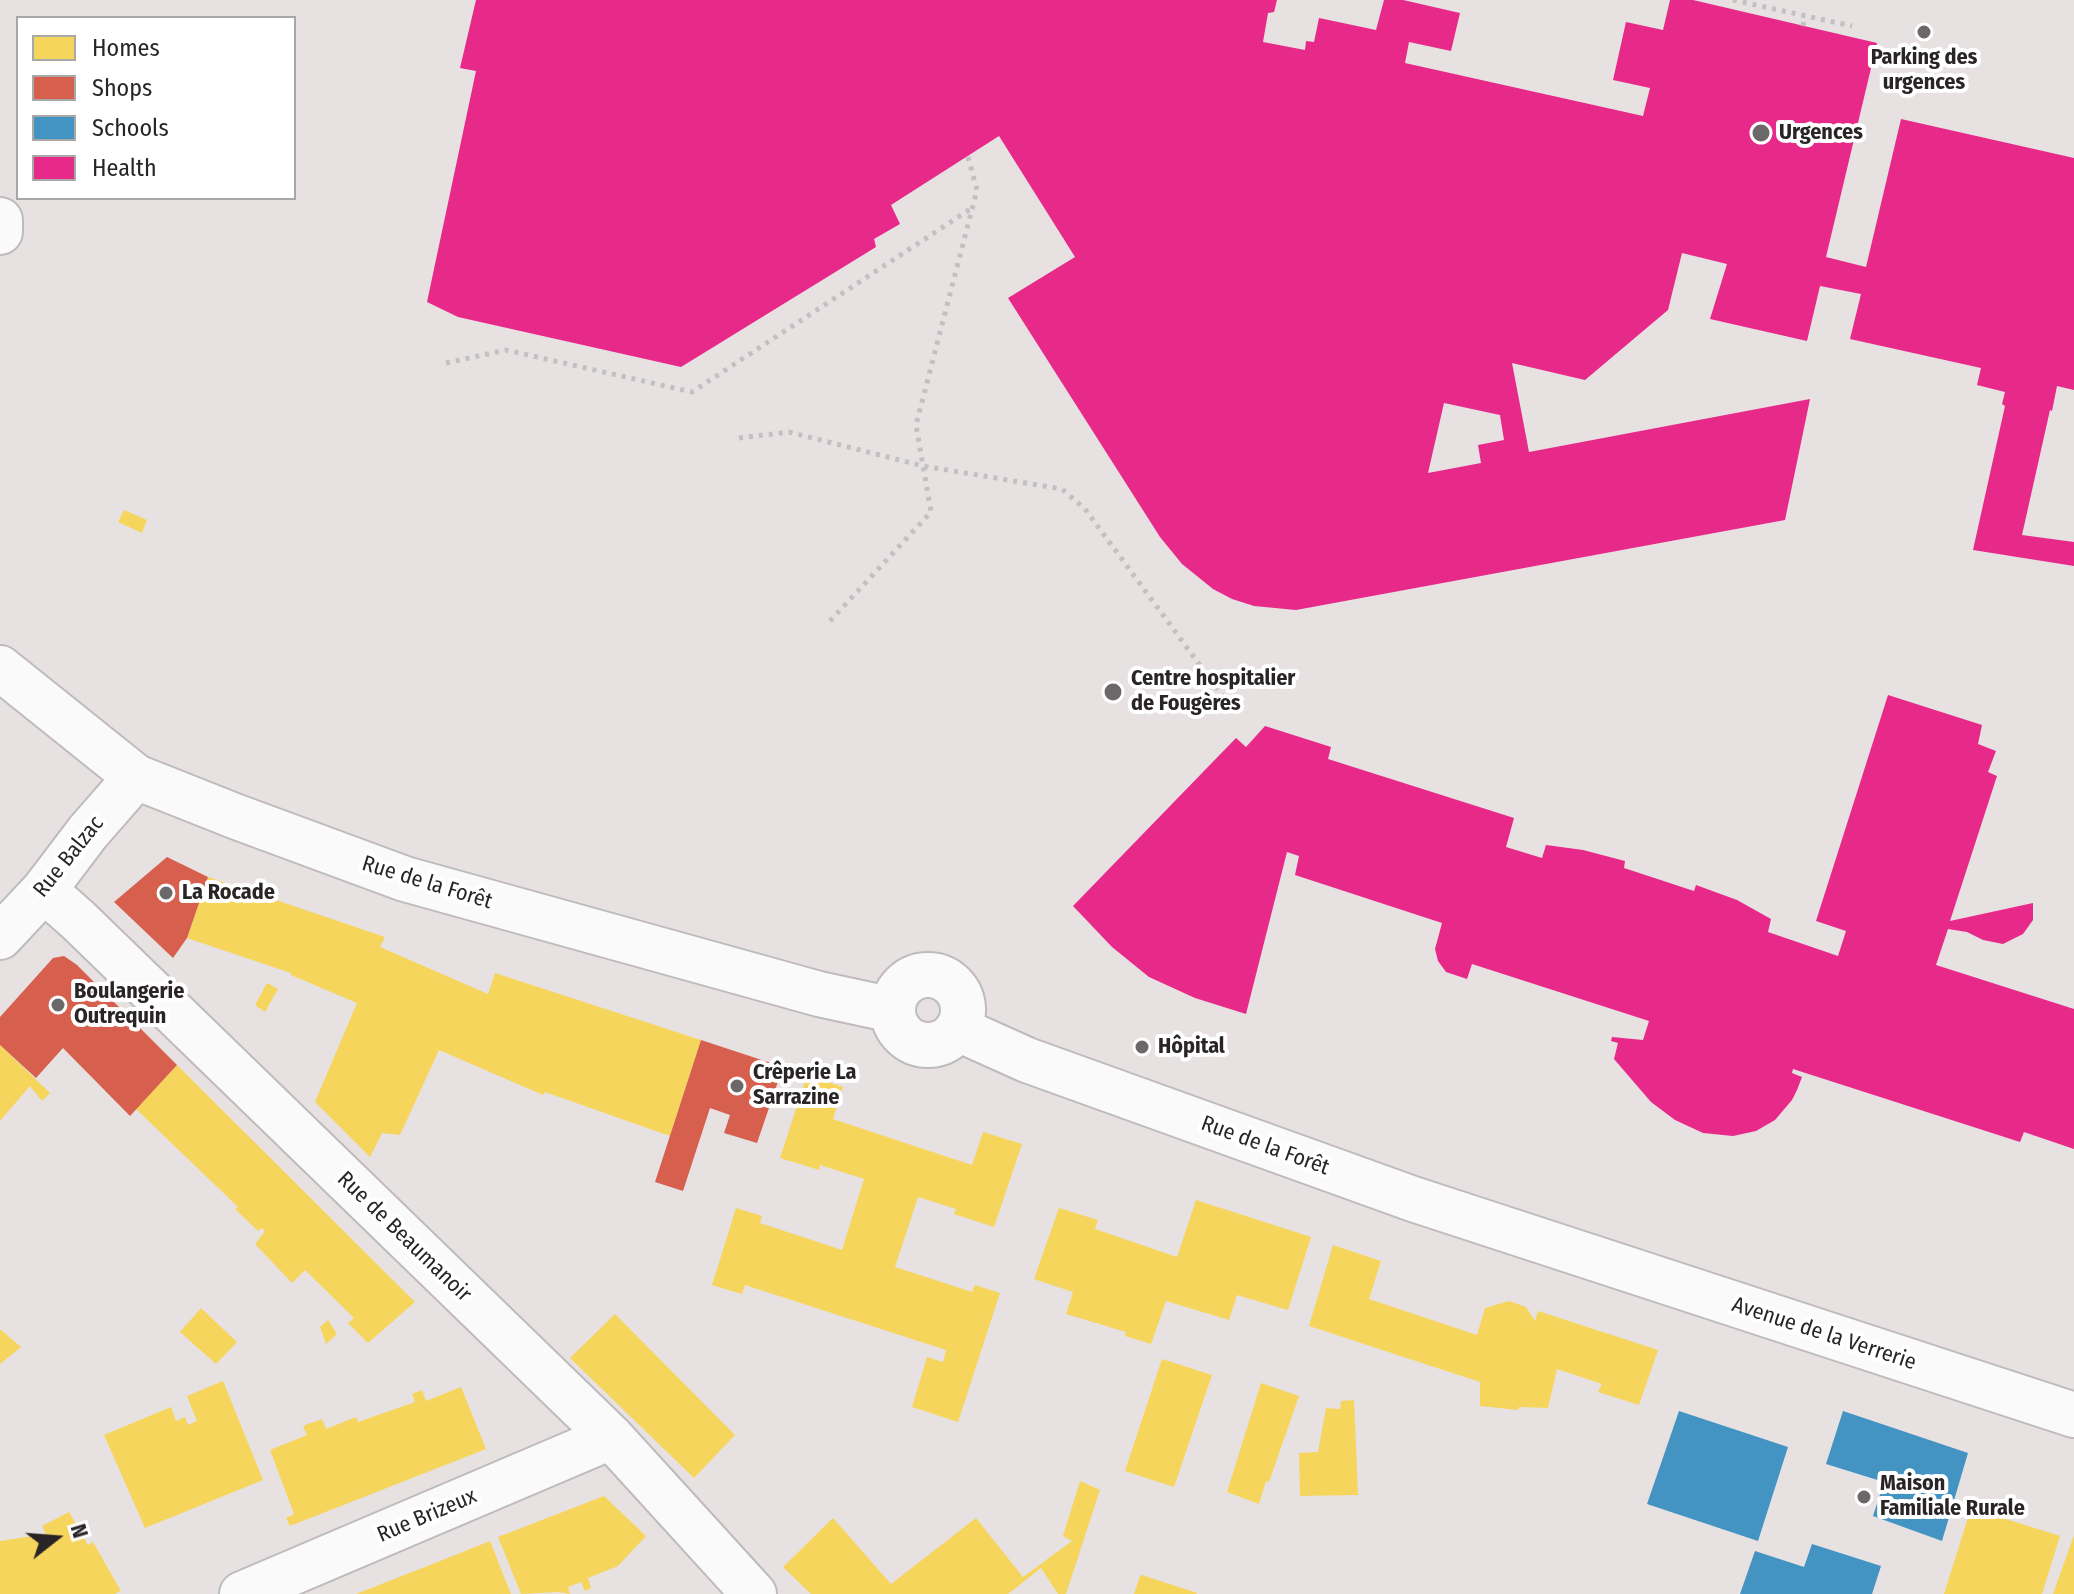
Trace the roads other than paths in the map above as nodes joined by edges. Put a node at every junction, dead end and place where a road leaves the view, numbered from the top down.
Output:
1 (0, 220) edge
2 (0, 232) edge
3 (0, 668) edge
4 (136, 777) junction
5 (44, 890) junction
6 (0, 937) edge
7 (1575, 1253) joint
8 (2074, 1415) edge
9 (611, 1437) junction
10 (242, 1594) edge
11 (754, 1594) edge

1 - 2 main road
3 - 4 main road, Rue de la Forêt
4 - 5 main road, Rue Balzac
4 - 7 main road, Rue de la Forêt
5 - 6 main road, Rue Balzac
5 - 9 main road, Rue de Beaumanoir
7 - 8 main road, Avenue de la Verrerie
9 - 10 main road, Rue Brizeux
9 - 11 main road, Rue de Beaumanoir

